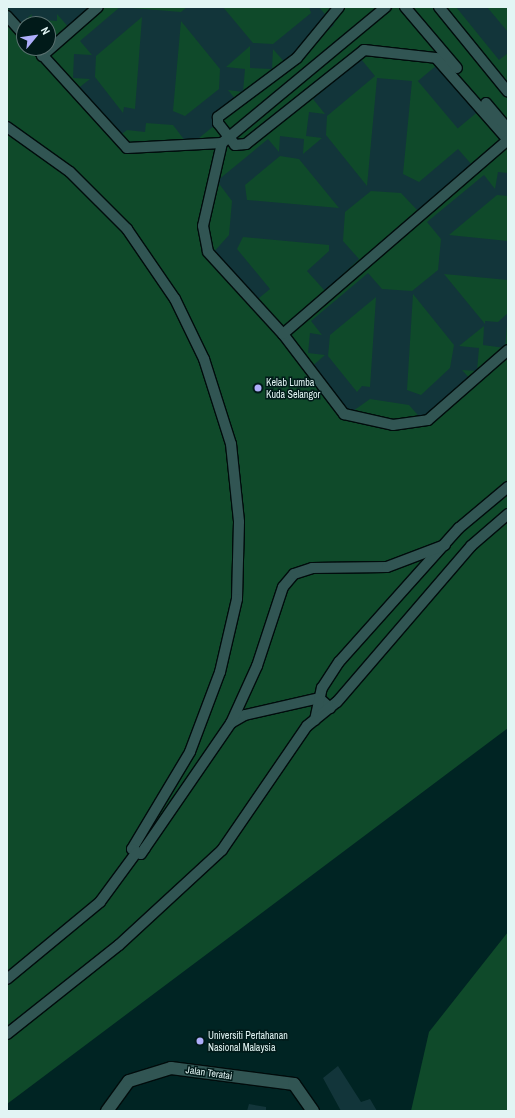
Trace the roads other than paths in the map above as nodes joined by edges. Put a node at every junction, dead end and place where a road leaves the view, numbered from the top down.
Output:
1 (98, 7) edge
2 (339, 7) edge
3 (386, 7) edge
4 (405, 7) edge
5 (438, 7) edge
6 (7, 16) edge
7 (16, 26) edge
8 (56, 39) edge
9 (43, 56) edge
10 (508, 92) edge
11 (7, 126) edge
12 (508, 130) edge
13 (226, 140) junction
14 (508, 140) edge
15 (283, 334) junction
16 (508, 350) edge
17 (508, 487) edge
18 (508, 514) edge
19 (444, 545) junction
20 (319, 698) junction
21 (330, 708) junction
22 (315, 720) junction
23 (231, 723) junction
24 (136, 853) junction
25 (7, 979) edge
26 (7, 1034) edge
27 (107, 1111) edge
28 (313, 1111) edge

1 - 8 lane
2 - 13 lane
3 - 13 lane
4 - 12 lane
5 - 10 lane
6 - 7 lane
9 - 13 lane
11 - 24 lane
13 - 14 lane
13 - 15 lane
14 - 15 lane
15 - 16 lane
17 - 19 lane
18 - 21 lane
19 - 20 lane
19 - 23 lane
20 - 21 lane
20 - 22 lane
20 - 23 lane
21 - 22 lane
22 - 26 lane
23 - 24 lane
24 - 25 lane
27 - 28 street, Jalan Teratai

